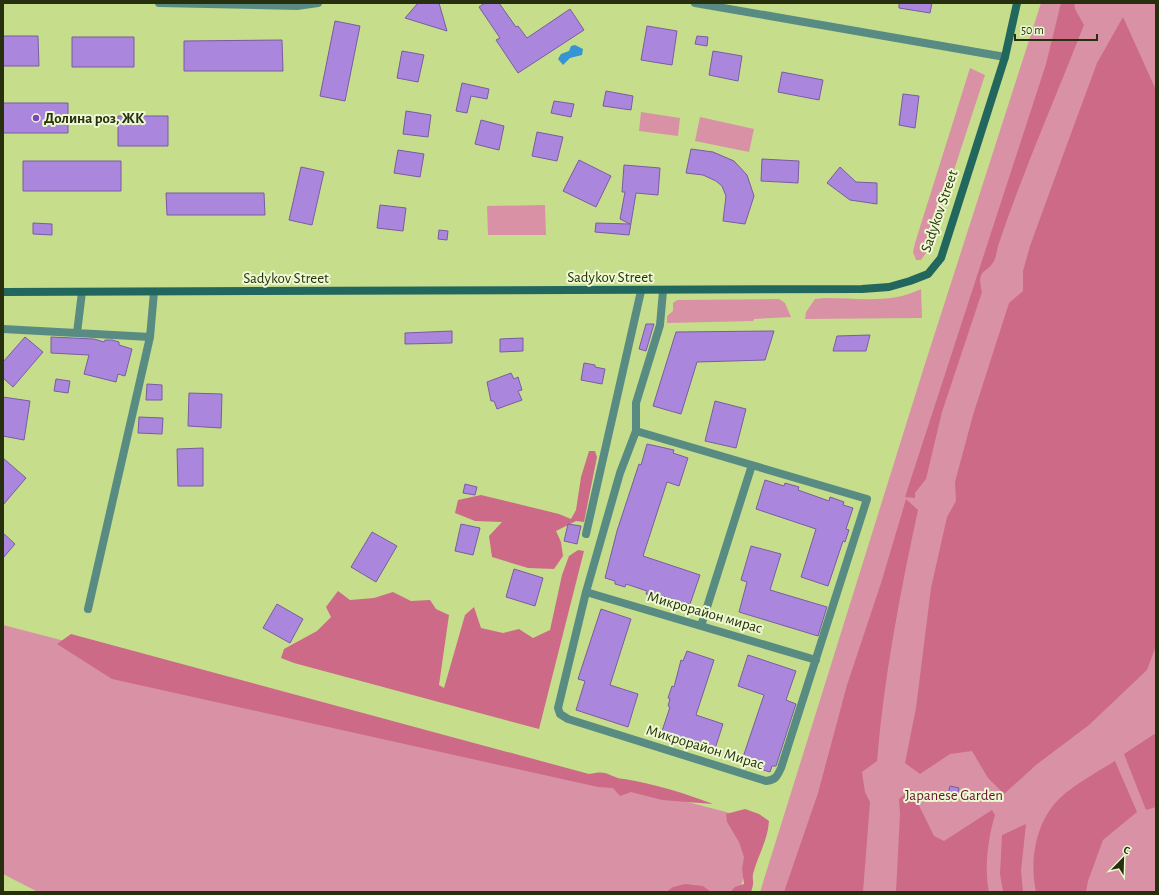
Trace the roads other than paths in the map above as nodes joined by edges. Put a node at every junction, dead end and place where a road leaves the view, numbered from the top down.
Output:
1 (159, 3) edge
2 (318, 3) edge
3 (695, 3) edge
4 (1017, 3) edge
5 (1004, 57) junction
6 (641, 291) junction
7 (663, 291) junction
8 (3, 292) edge
9 (82, 292) junction
10 (154, 292) junction
11 (3, 329) edge
12 (77, 333) junction
13 (150, 337) junction
14 (636, 431) junction
15 (752, 465) junction
16 (586, 534) dead end
17 (586, 592) junction
18 (88, 609) dead end
19 (701, 626) junction
20 (816, 660) junction

1 - 2 street
3 - 5 street
4 - 5 street, Sadykov Street
5 - 7 street, Sadykov Street
6 - 7 street, Sadykov Street
6 - 10 street, Sadykov Street
6 - 16 street
7 - 14 street, Микрорайон Мирас
8 - 9 street, Sadykov Street
9 - 10 street, Sadykov Street
9 - 12 street
10 - 13 street
11 - 12 street
12 - 13 street
13 - 18 street
14 - 15 street, Микрорайон Мирас
14 - 17 street, Микрорайон Мирас
15 - 19 street, Микрорайон Мирас
15 - 20 street, Микрорайон Мирас
17 - 19 street, Микрорайон мирас
17 - 20 street, Микрорайон Мирас
19 - 20 street, Микрорайон мирас

